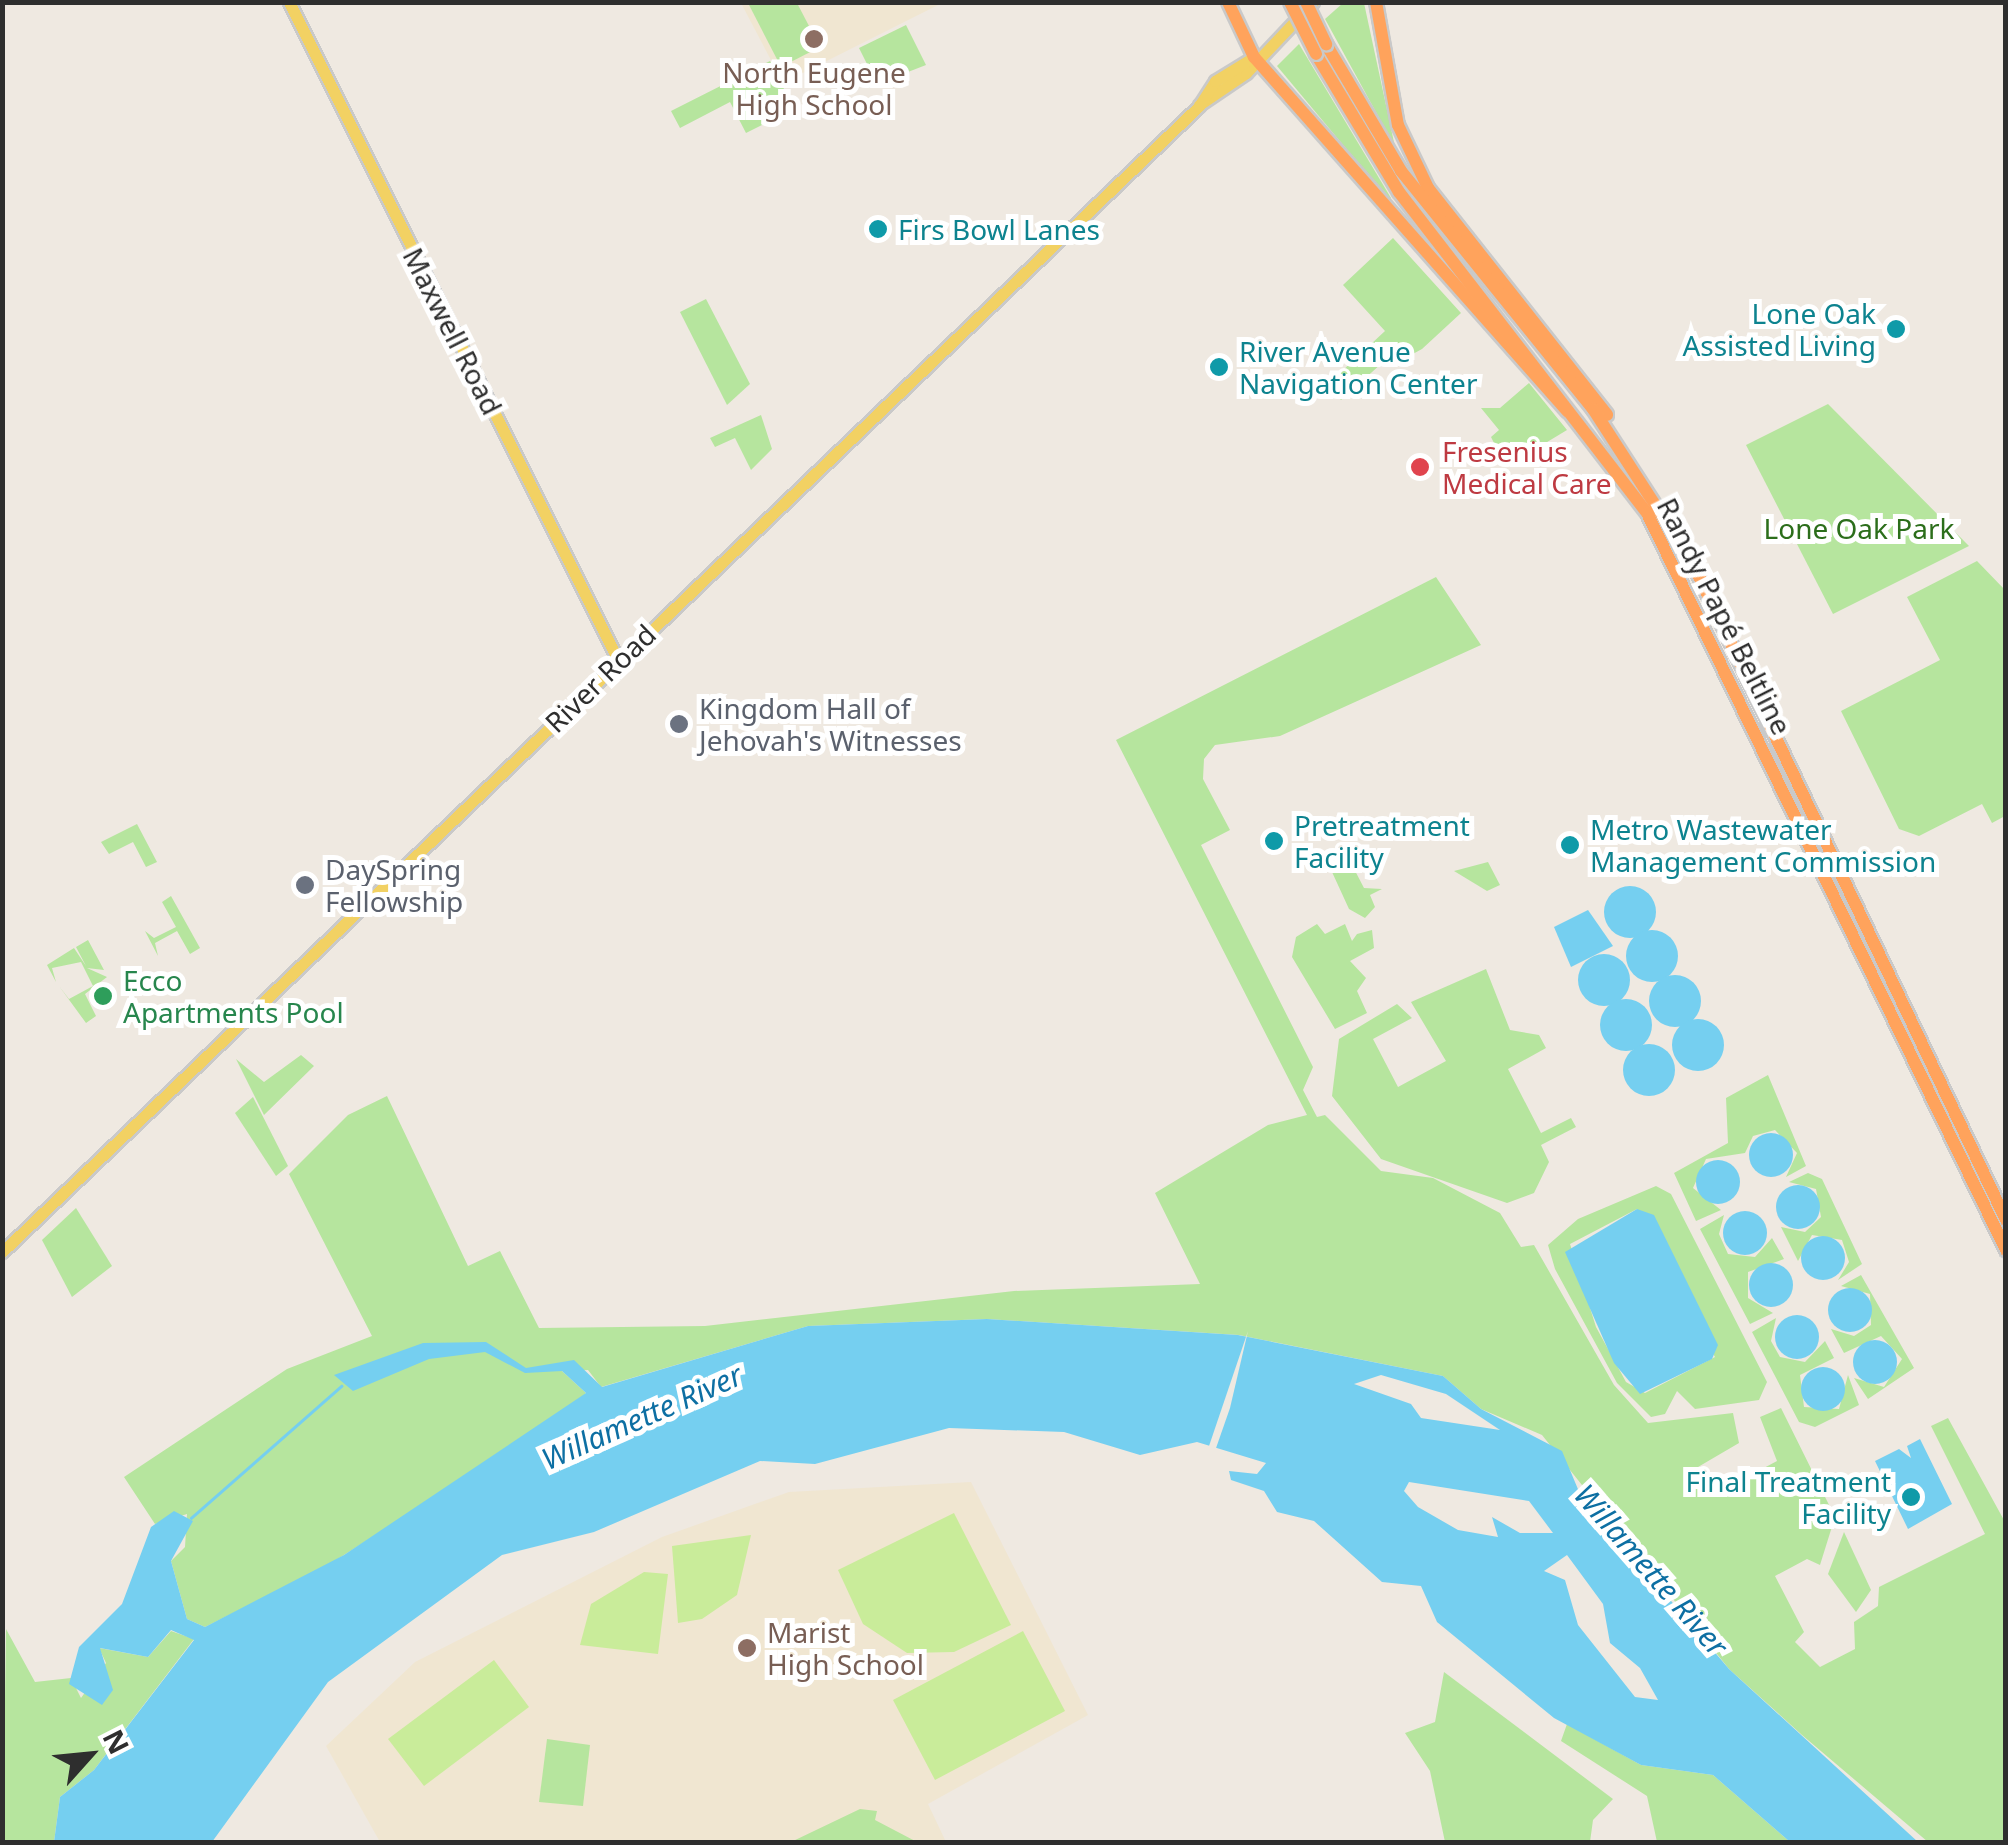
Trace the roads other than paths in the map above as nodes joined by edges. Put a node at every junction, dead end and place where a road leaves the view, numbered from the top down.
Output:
1 (289, 2) edge
2 (1228, 2) edge
3 (1290, 2) edge
4 (1310, 2) edge
5 (1376, 2) edge
6 (1321, 49) junction
7 (1254, 56) junction
8 (1638, 469) junction
9 (1624, 478) junction
10 (618, 660) junction
11 (2006, 1220) edge
12 (2006, 1250) edge
13 (2, 1252) edge

1 - 10 main road, Maxwell Road
2 - 7 highway
3 - 6 highway, Randy Papé Beltline, bridge
4 - 6 highway, Randy Papé Beltline, bridge
4 - 7 main road, River Road
5 - 8 highway
6 - 8 highway, Randy Papé Beltline
6 - 9 highway, Randy Papé Beltline
7 - 9 highway
7 - 10 main road, River Road
8 - 11 highway, Randy Papé Beltline
9 - 12 highway, Randy Papé Beltline
10 - 13 main road, River Road

